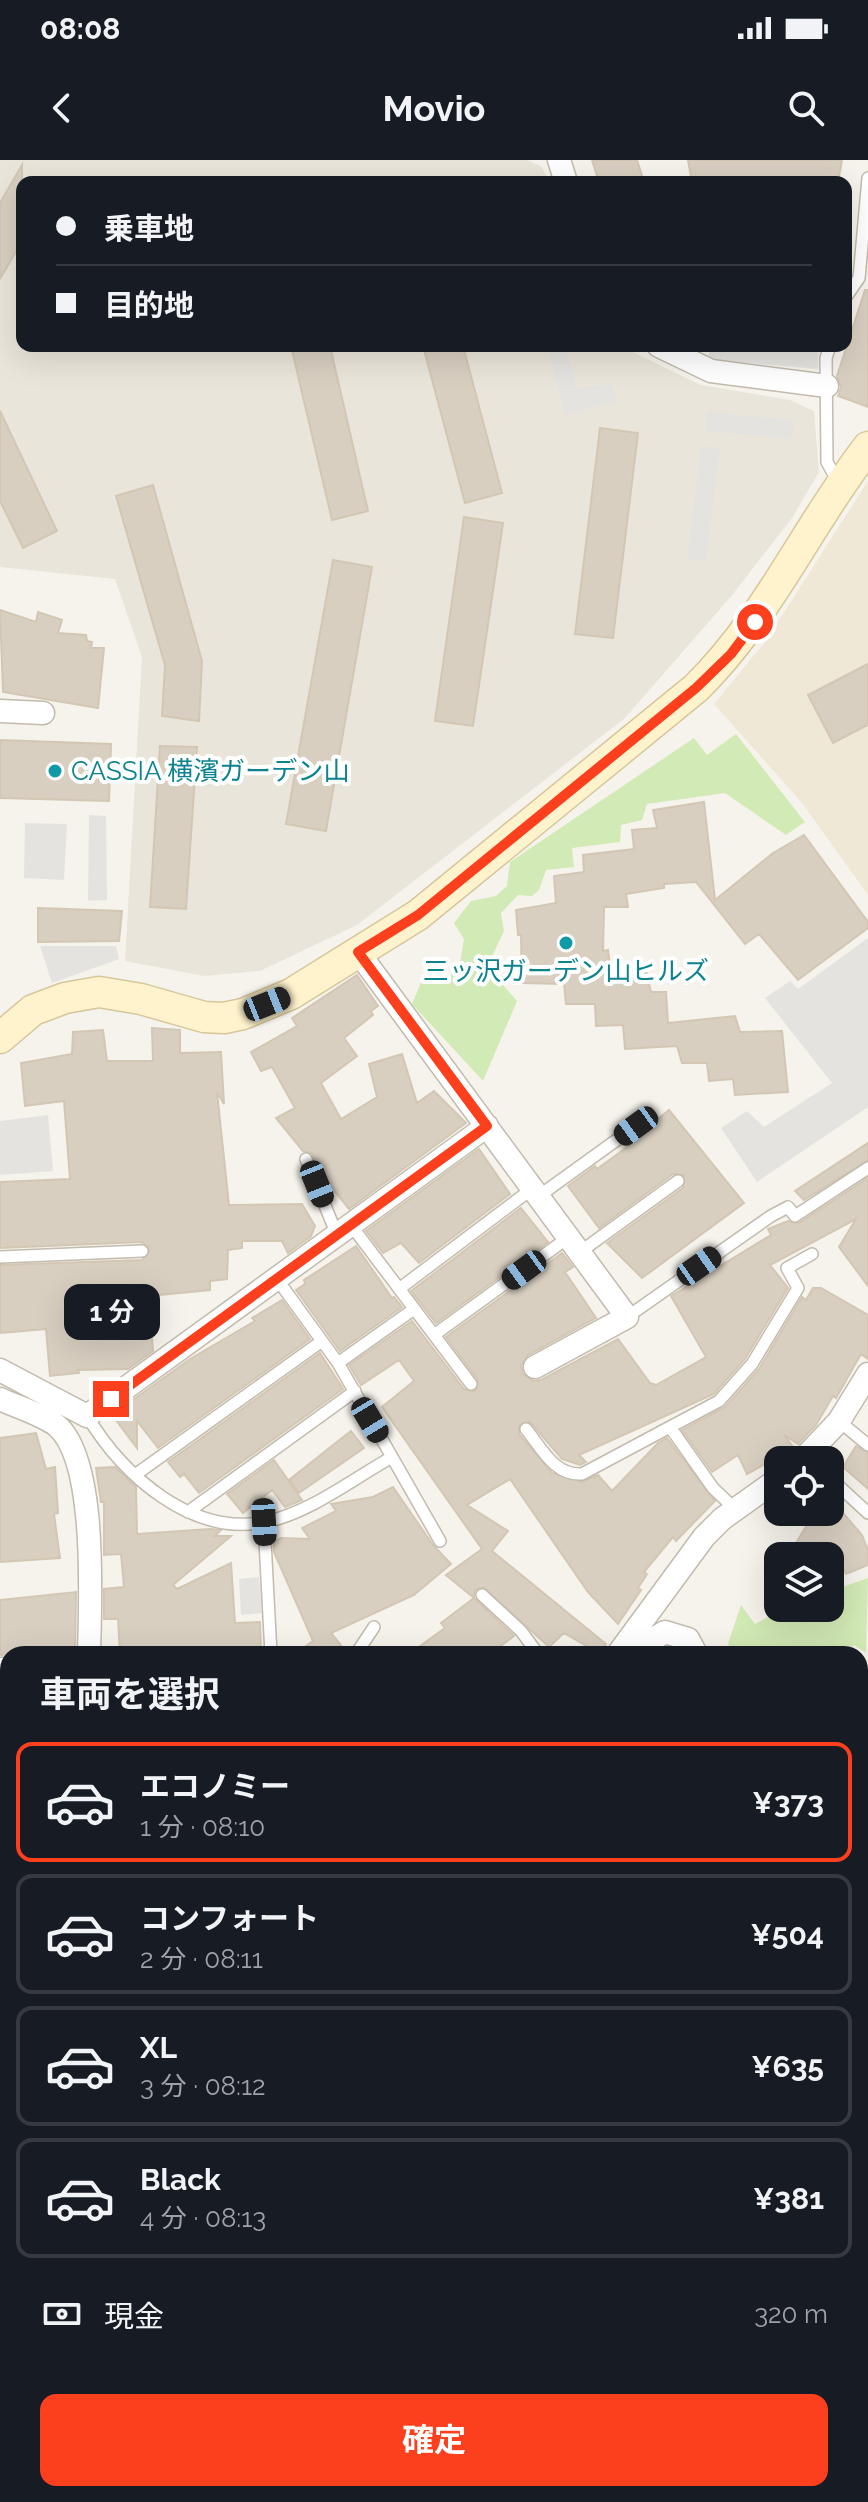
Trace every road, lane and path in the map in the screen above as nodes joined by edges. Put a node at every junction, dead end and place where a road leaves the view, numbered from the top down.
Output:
1 (868, 178) edge
2 (852, 288) edge
3 (671, 352) edge
4 (828, 352) edge
5 (827, 386) junction
6 (868, 447) edge
7 (839, 484) junction
8 (0, 711) edge
9 (43, 713) dead end
10 (358, 952) junction
11 (0, 1038) edge
12 (487, 1126) junction
13 (636, 1126) dead end
14 (306, 1159) dead end
15 (868, 1168) edge
16 (678, 1181) dead end
17 (536, 1192) junction
18 (344, 1230) junction
19 (574, 1245) junction
20 (142, 1251) dead end
21 (812, 1254) dead end
22 (0, 1257) edge
23 (277, 1279) junction
24 (399, 1289) junction
25 (414, 1309) junction
26 (627, 1317) junction
27 (434, 1335) junction
28 (322, 1341) junction
29 (338, 1363) junction
30 (535, 1367) dead end
31 (0, 1370) edge
32 (868, 1374) edge
33 (471, 1384) dead end
34 (355, 1391) junction
35 (0, 1399) edge
36 (87, 1416) junction
37 (839, 1421) junction
38 (670, 1427) junction
39 (526, 1429) dead end
40 (868, 1445) edge
41 (818, 1446) edge
42 (392, 1457) junction
43 (135, 1475) junction
44 (764, 1489) edge
45 (844, 1491) edge
46 (735, 1509) junction
47 (188, 1512) junction
48 (868, 1513) edge
49 (264, 1522) junction
50 (440, 1541) dead end
51 (482, 1595) dead end
52 (374, 1627) dead end
53 (89, 1646) edge
54 (271, 1646) edge
55 (361, 1646) edge
56 (532, 1646) edge
57 (624, 1646) edge
58 (647, 1646) edge
59 (692, 1646) edge

1 - 2 lane
3 - 5 street
4 - 5 lane
5 - 7 lane
6 - 7 street
7 - 10 street
8 - 9 street
10 - 11 street
10 - 12 street
12 - 17 street
12 - 18 street
13 - 17 lane
14 - 18 lane
15 - 26 lane
16 - 19 lane
17 - 19 street
17 - 24 lane
18 - 23 street
18 - 24 lane
19 - 26 street
19 - 27 lane
20 - 22 lane
21 - 38 lane
23 - 28 lane
23 - 36 street
24 - 25 lane
25 - 27 lane
25 - 29 lane
26 - 30 street
27 - 33 lane
28 - 29 lane
28 - 43 lane
29 - 34 lane
31 - 36 street
32 - 37 street
34 - 42 lane
34 - 47 lane
35 - 53 street
36 - 43 lane
37 - 40 lane
37 - 41 street
38 - 39 lane
38 - 46 lane
42 - 49 lane
42 - 50 lane
43 - 47 lane
44 - 46 street
45 - 48 lane
46 - 57 street
47 - 49 lane
49 - 54 lane
51 - 56 lane
52 - 55 lane
58 - 59 street

